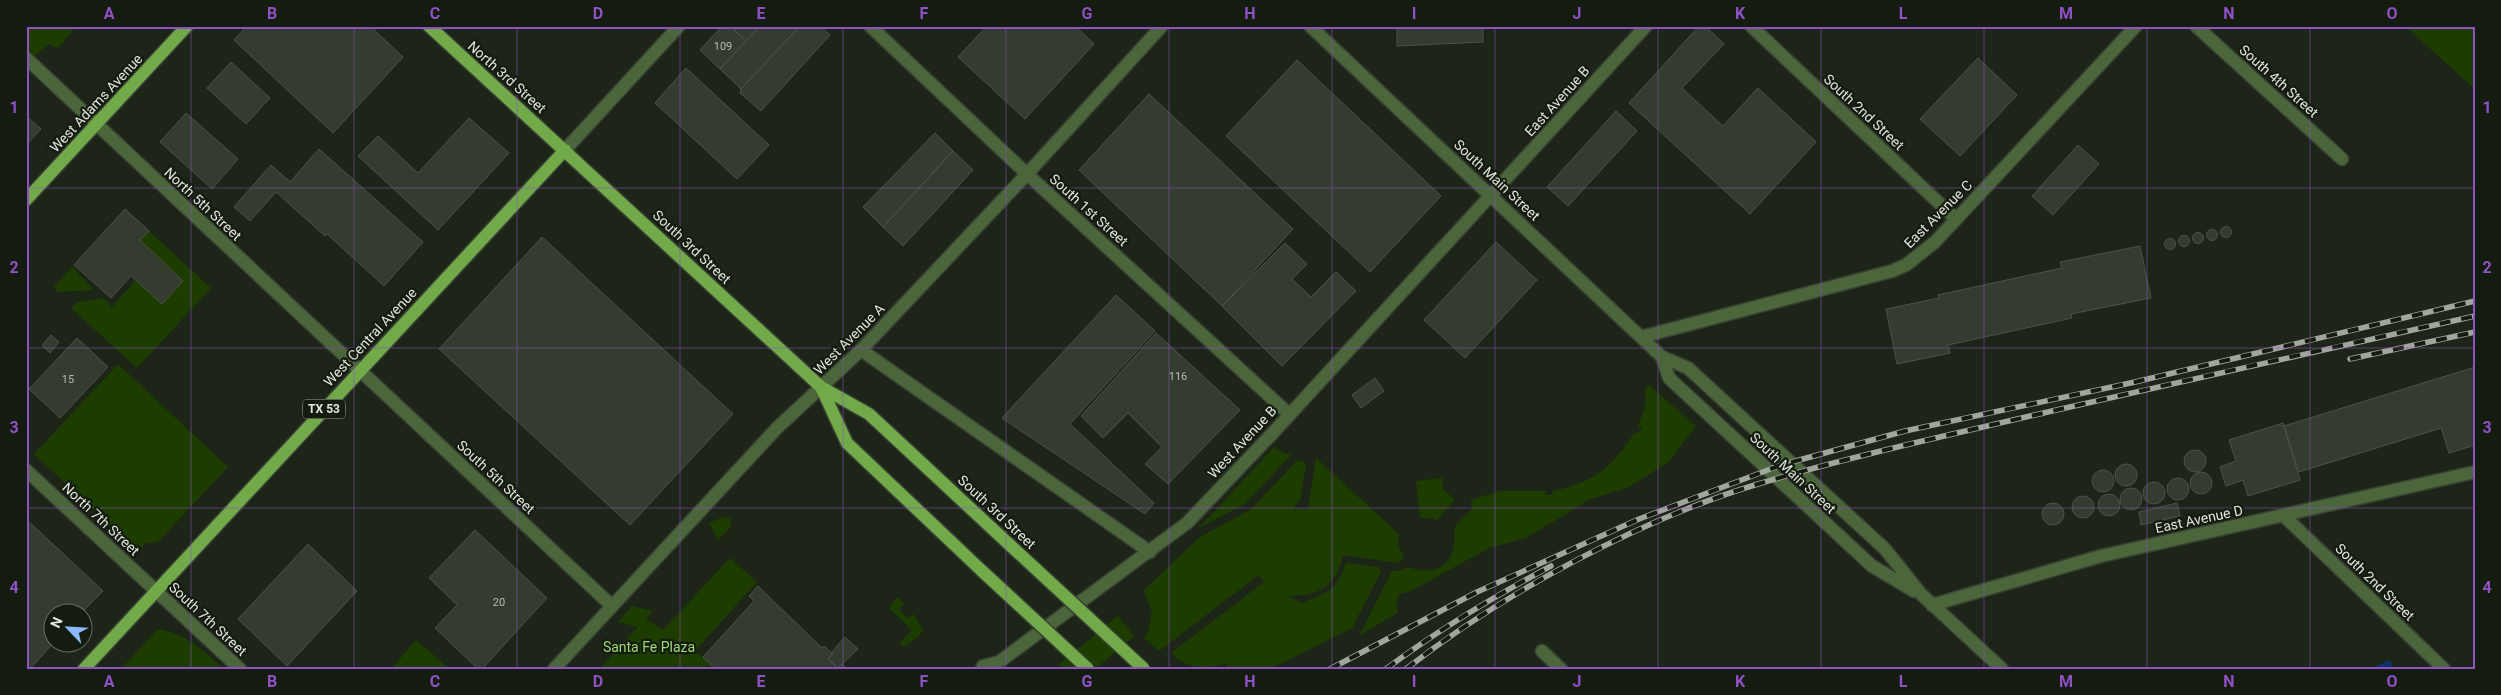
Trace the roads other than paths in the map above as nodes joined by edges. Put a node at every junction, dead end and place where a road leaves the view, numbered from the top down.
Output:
1 (187, 26) edge
2 (429, 26) edge
3 (679, 26) edge
4 (870, 26) edge
5 (1162, 26) edge
6 (1310, 26) edge
7 (1646, 26) edge
8 (1751, 26) edge
9 (2136, 26) edge
10 (2196, 26) edge
11 (26, 58) edge
12 (97, 124) junction
13 (565, 150) junction
14 (2342, 159) dead end
15 (1027, 174) junction
16 (1491, 196) junction
17 (26, 200) edge
18 (1956, 219) junction
19 (1641, 337) junction
20 (861, 350) junction
21 (1662, 357) junction
22 (359, 372) junction
23 (821, 387) junction
24 (1289, 414) junction
25 (26, 470) edge
26 (2475, 472) edge
27 (2284, 516) junction
28 (1150, 552) junction
29 (156, 590) junction
30 (1921, 594) junction
31 (1932, 605) junction
32 (612, 606) junction
33 (1542, 651) dead end
34 (84, 669) edge
35 (240, 669) edge
36 (554, 669) edge
37 (982, 669) edge
38 (1088, 669) edge
39 (1144, 669) edge
40 (1561, 669) edge
41 (2002, 669) edge
42 (2444, 669) edge

1 - 12 main road, West Adams Avenue
2 - 13 main road, North 3rd Street
3 - 13 street, West Central Avenue
4 - 15 street, South 1st Street
5 - 15 street, West Avenue A
6 - 16 street, South Main Street
7 - 16 street, East Avenue B
8 - 18 street, South 2nd Street
9 - 18 street, East Avenue C
10 - 14 street, South 4th Street
11 - 12 street, North 5th Street
12 - 17 main road, West Adams Avenue
12 - 22 street, North 5th Street
13 - 22 main road, West Central Avenue / TX 53
13 - 23 main road, South 3rd Street
15 - 20 street, West Avenue A
15 - 24 street, South 1st Street
16 - 19 street, South Main Street
16 - 24 street, West Avenue B
18 - 19 street, East Avenue C
19 - 21 street, South Main Street
20 - 23 street, West Avenue A
20 - 28 street
21 - 30 street, South Main Street
21 - 30 street, South Main Street
22 - 29 main road, West Central Avenue / TX 53
22 - 32 street, South 5th Street
23 - 32 street, West Avenue A
23 - 38 main road, South 3rd Street, bridge
23 - 39 main road, South 3rd Street, bridge
24 - 28 street, West Avenue B
25 - 29 street, North 7th Street
26 - 27 street, East Avenue D
27 - 31 street, East Avenue D
27 - 42 street, South 2nd Street
28 - 37 street, West Avenue B
29 - 34 main road, West Central Avenue / TX 53
29 - 35 street, South 7th Street
30 - 31 street, South Main Street
31 - 41 street, South Main Street
32 - 36 street, West Avenue A
33 - 40 street

